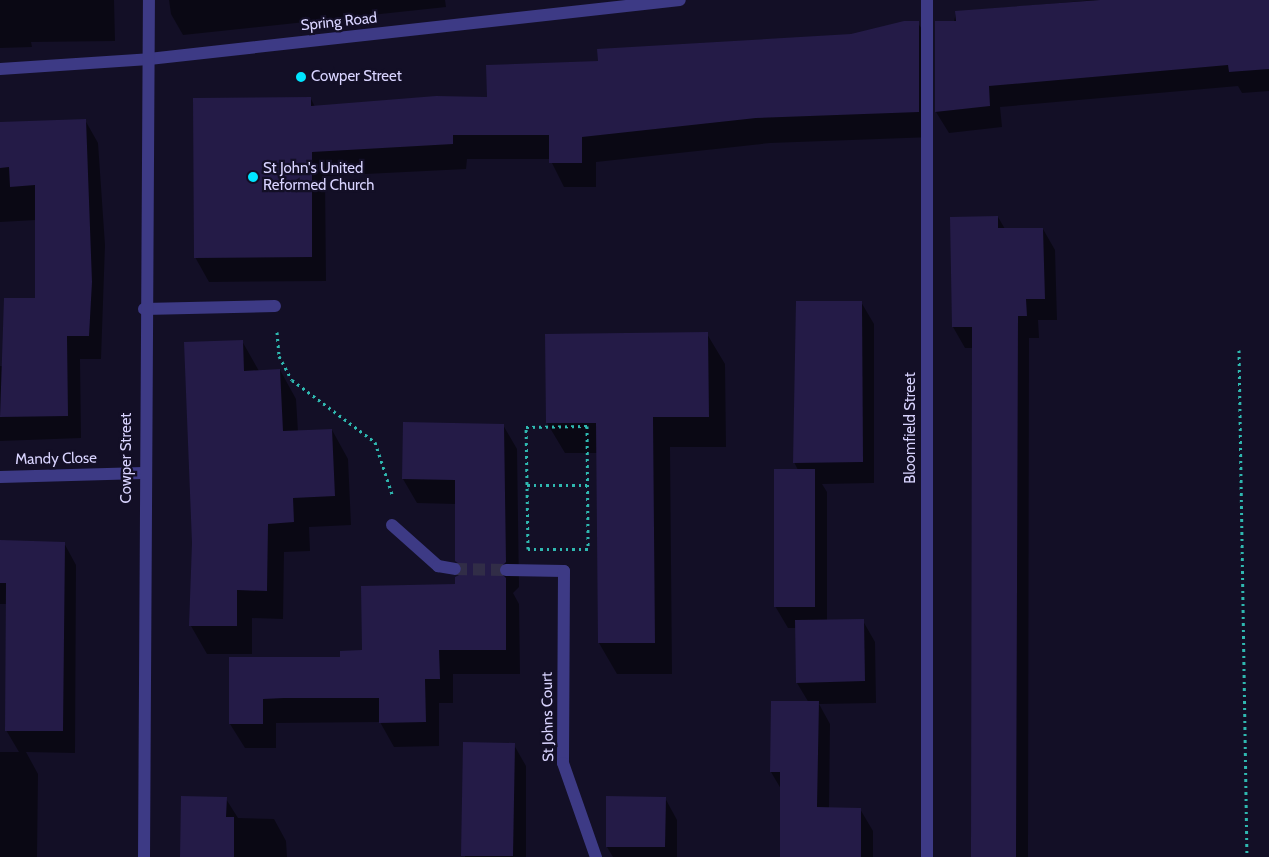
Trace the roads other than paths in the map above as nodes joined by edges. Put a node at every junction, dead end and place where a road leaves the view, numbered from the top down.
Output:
1 (149, 0) edge
2 (673, 0) edge
3 (680, 0) edge
4 (927, 0) edge
5 (149, 59) junction
6 (0, 69) edge
7 (275, 306) road end
8 (144, 309) junction
9 (143, 473) junction
10 (0, 477) edge
11 (392, 525) road end
12 (455, 568) tunnel mouth
13 (506, 570) tunnel mouth
14 (144, 857) edge
15 (596, 857) edge
16 (926, 857) edge

1 - 5 street, Cowper Street
2 - 3 street, Spring Road
2 - 5 street, Spring Road
4 - 16 street, Bloomfield Street
5 - 6 street, Spring Road
5 - 8 street, Cowper Street
7 - 8 street
8 - 9 street, Cowper Street
9 - 10 street, Mandy Close
9 - 14 street, Cowper Street
11 - 12 street
13 - 15 street, St Johns Court

